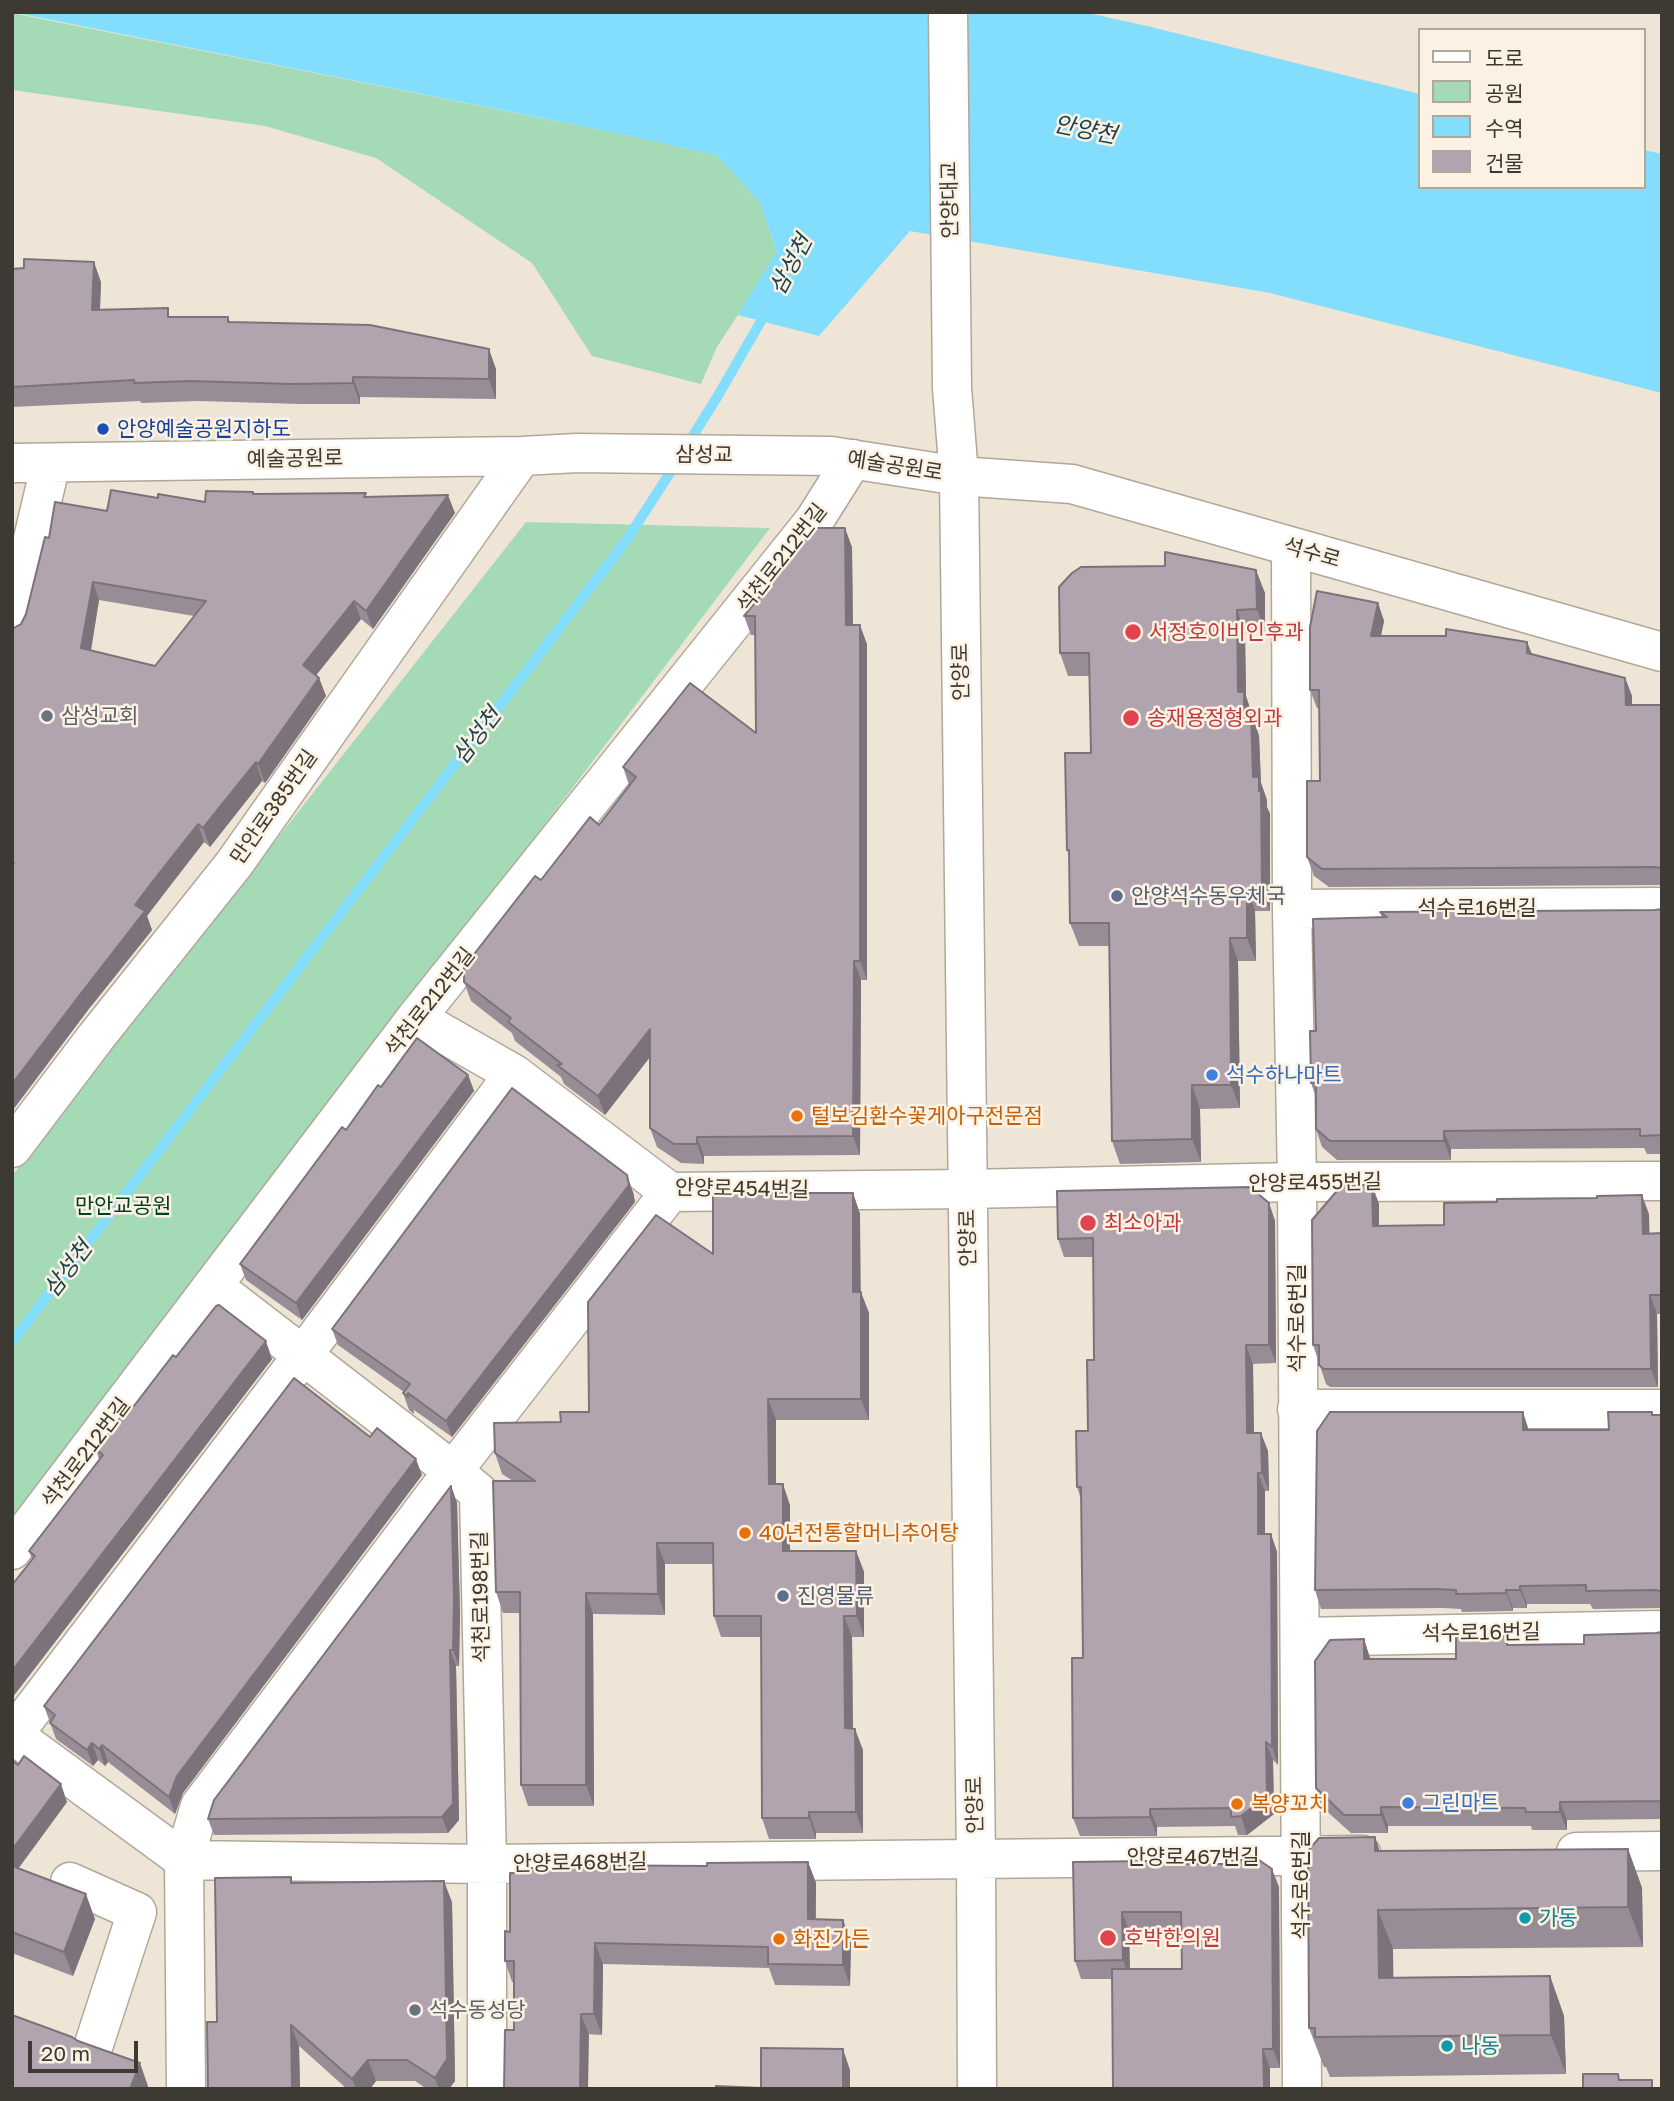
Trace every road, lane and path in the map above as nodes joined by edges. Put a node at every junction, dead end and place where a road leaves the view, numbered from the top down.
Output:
1 (948, 12) edge
2 (952, 388) joint
3 (577, 453) joint
4 (522, 456) junction
5 (842, 458) junction
6 (12, 463) edge
7 (51, 463) junction
8 (959, 476) junction
9 (1291, 547) junction
10 (12, 627) edge
11 (1662, 652) edge
12 (1662, 906) edge
13 (1292, 908) junction
14 (416, 1018) junction
15 (514, 1074) junction
16 (12, 1148) edge
17 (1662, 1181) edge
18 (1297, 1182) junction
19 (967, 1189) junction
20 (670, 1192) junction
21 (213, 1286) junction
22 (303, 1355) junction
23 (1297, 1409) junction
24 (1662, 1409) edge
25 (453, 1471) junction
26 (12, 1550) edge
27 (1662, 1630) edge
28 (1300, 1637) junction
29 (13, 1735) edge
30 (1662, 1851) edge
31 (1537, 1853) edge
32 (1398, 1855) edge
33 (1301, 1856) junction
34 (976, 1859) junction
35 (184, 1860) junction
36 (487, 1864) junction
37 (70, 1882) dead end
38 (94, 2044) edge
39 (186, 2089) edge
40 (487, 2089) edge
41 (977, 2089) edge
42 (1302, 2089) edge

1 - 2 street, 안양대교
2 - 8 street, 안양로
3 - 4 street, 예술공원로
3 - 5 street, 삼성교
4 - 7 street, 예술공원로
4 - 16 street, 만안로385번길
5 - 8 street, 예술공원로
5 - 14 street, 석천로212번길
6 - 7 street, 예술공원로
7 - 10 street
8 - 9 street, 석수로
8 - 19 street, 안양로
9 - 11 street, 석수로
9 - 13 street, 석수로6번길
12 - 13 street, 석수로16번길
13 - 18 street, 석수로6번길
14 - 15 street, 안양로454번길
14 - 21 street, 석천로212번길
15 - 20 street, 안양로454번길
15 - 22 street
17 - 18 street, 안양로455번길
18 - 19 street, 안양로455번길
18 - 23 street, 석수로6번길
19 - 20 street, 안양로454번길
19 - 34 street, 안양로
20 - 25 street
21 - 22 street, 석천로198번길
21 - 26 street, 석천로212번길
22 - 25 street, 석천로198번길
22 - 29 street
23 - 24 street
23 - 28 street, 석수로6번길
25 - 35 street
25 - 36 street, 석천로198번길
27 - 28 street, 석수로16번길
28 - 33 street, 석수로6번길
29 - 35 street
30 - 31 street
32 - 33 street, 안양로467번길
33 - 34 street, 안양로467번길
33 - 42 street, 석수로6번길
34 - 36 street, 안양로468번길
34 - 41 street, 안양로
35 - 36 street, 안양로468번길
35 - 39 street
36 - 40 street, 석천로198번길
37 - 38 street

